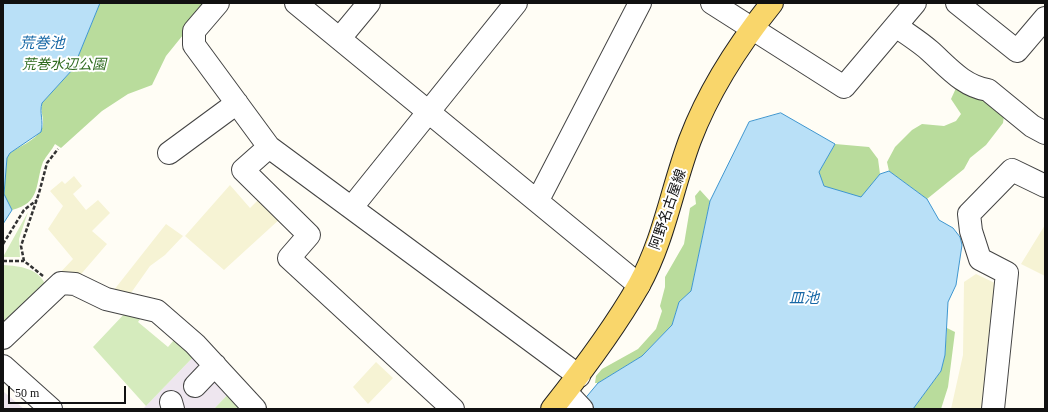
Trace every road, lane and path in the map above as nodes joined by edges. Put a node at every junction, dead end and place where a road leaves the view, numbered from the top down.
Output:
1 (218, 3) edge
2 (296, 3) edge
3 (369, 3) edge
4 (516, 3) edge
5 (640, 3) edge
6 (712, 3) edge
7 (772, 3) edge
8 (915, 3) edge
9 (957, 3) edge
10 (1045, 18) edge
11 (896, 26) junction
12 (752, 27) junction
13 (340, 38) junction
14 (237, 103) junction
15 (429, 114) junction
16 (1045, 133) edge
17 (270, 147) junction
18 (58, 149) dead end
19 (169, 153) dead end
20 (1045, 186) edge
21 (37, 200) junction
22 (538, 200) junction
23 (352, 207) junction
24 (3, 244) edge
25 (3, 261) edge
26 (24, 261) junction
27 (639, 285) junction
28 (56, 287) junction
29 (3, 338) edge
30 (215, 365) junction
31 (3, 366) edge
32 (572, 384) junction
33 (195, 386) dead end
34 (51, 409) edge
35 (255, 409) edge
36 (453, 409) edge
37 (552, 409) edge
38 (582, 409) edge
39 (993, 409) edge

1 - 14 street
2 - 13 street
3 - 13 street
4 - 15 street
5 - 22 street
6 - 12 street
7 - 12 main road, 阿野名古屋線
8 - 11 street
9 - 10 street
11 - 12 street
11 - 16 street
12 - 27 main road, 阿野名古屋線
13 - 15 street
14 - 17 street
14 - 19 street
15 - 22 street
15 - 23 street
17 - 23 street
17 - 36 street
18 - 21 path
20 - 39 street
21 - 24 path
21 - 26 path
22 - 27 street
23 - 32 street
25 - 26 path
26 - 28 path
27 - 32 main road, 阿野名古屋線
28 - 29 street
28 - 30 street
30 - 33 street
30 - 35 street
31 - 34 street
32 - 37 main road, 阿野名古屋線
32 - 38 street

